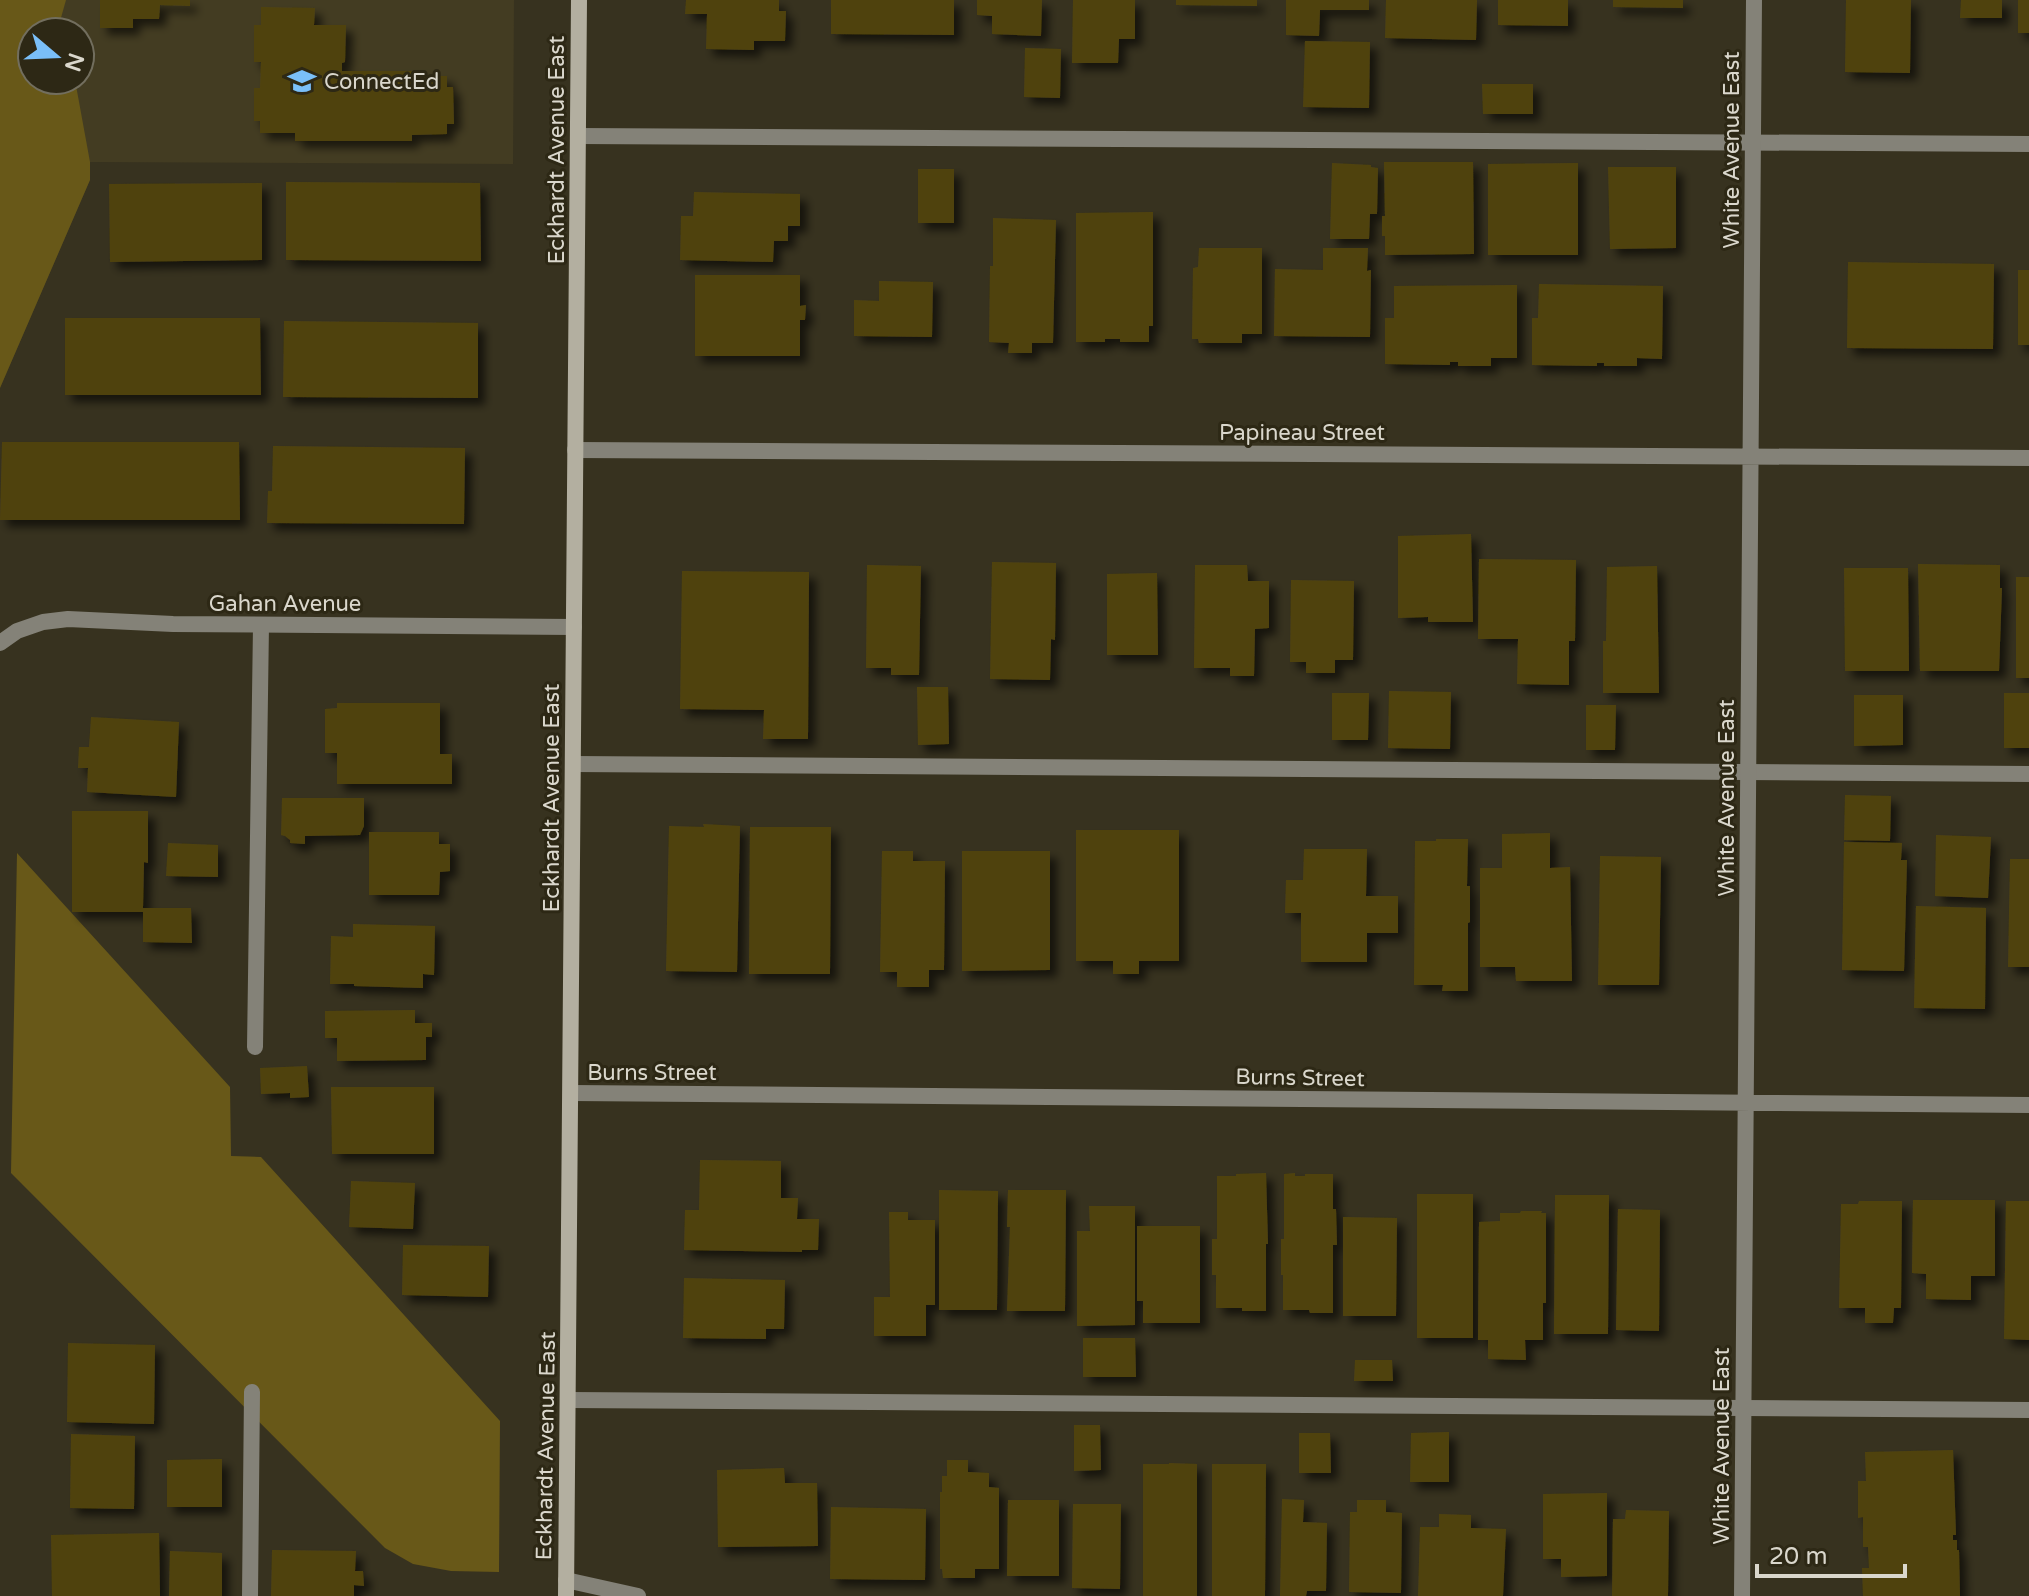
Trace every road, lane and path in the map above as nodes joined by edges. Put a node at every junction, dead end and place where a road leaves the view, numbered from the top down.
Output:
1 (579, 0) edge
2 (1754, 0) edge
3 (578, 136) junction
4 (1753, 143) junction
5 (2029, 144) edge
6 (575, 450) junction
7 (1751, 457) junction
8 (2029, 458) edge
9 (261, 625) junction
10 (574, 627) junction
11 (0, 643) edge
12 (573, 764) junction
13 (1749, 772) junction
14 (2029, 774) edge
15 (255, 1047) dead end
16 (571, 1093) junction
17 (1746, 1103) junction
18 (2029, 1105) edge
19 (252, 1392) dead end
20 (568, 1400) junction
21 (1744, 1408) junction
22 (2029, 1410) edge
23 (566, 1588) edge
24 (250, 1596) edge
25 (638, 1596) edge
26 (1742, 1596) edge

1 - 3 main road, Eckhardt Avenue East
2 - 4 street, White Avenue East
3 - 4 street
3 - 6 main road, Eckhardt Avenue East
4 - 5 street
4 - 7 street, White Avenue East
6 - 7 street, Papineau Street
6 - 10 main road, Eckhardt Avenue East
7 - 8 street, Papineau Street
7 - 13 street, White Avenue East
9 - 10 street, Gahan Avenue
9 - 11 street, Gahan Avenue
9 - 15 street
10 - 12 main road, Eckhardt Avenue East
12 - 13 street
12 - 16 main road, Eckhardt Avenue East
13 - 14 street
13 - 17 street, White Avenue East
16 - 17 street, Burns Street
16 - 20 main road, Eckhardt Avenue East
17 - 18 street, Burns Street
17 - 21 street, White Avenue East
19 - 24 street
20 - 21 street
20 - 23 main road, Eckhardt Avenue East
21 - 22 street
21 - 26 street, White Avenue East
23 - 25 street

